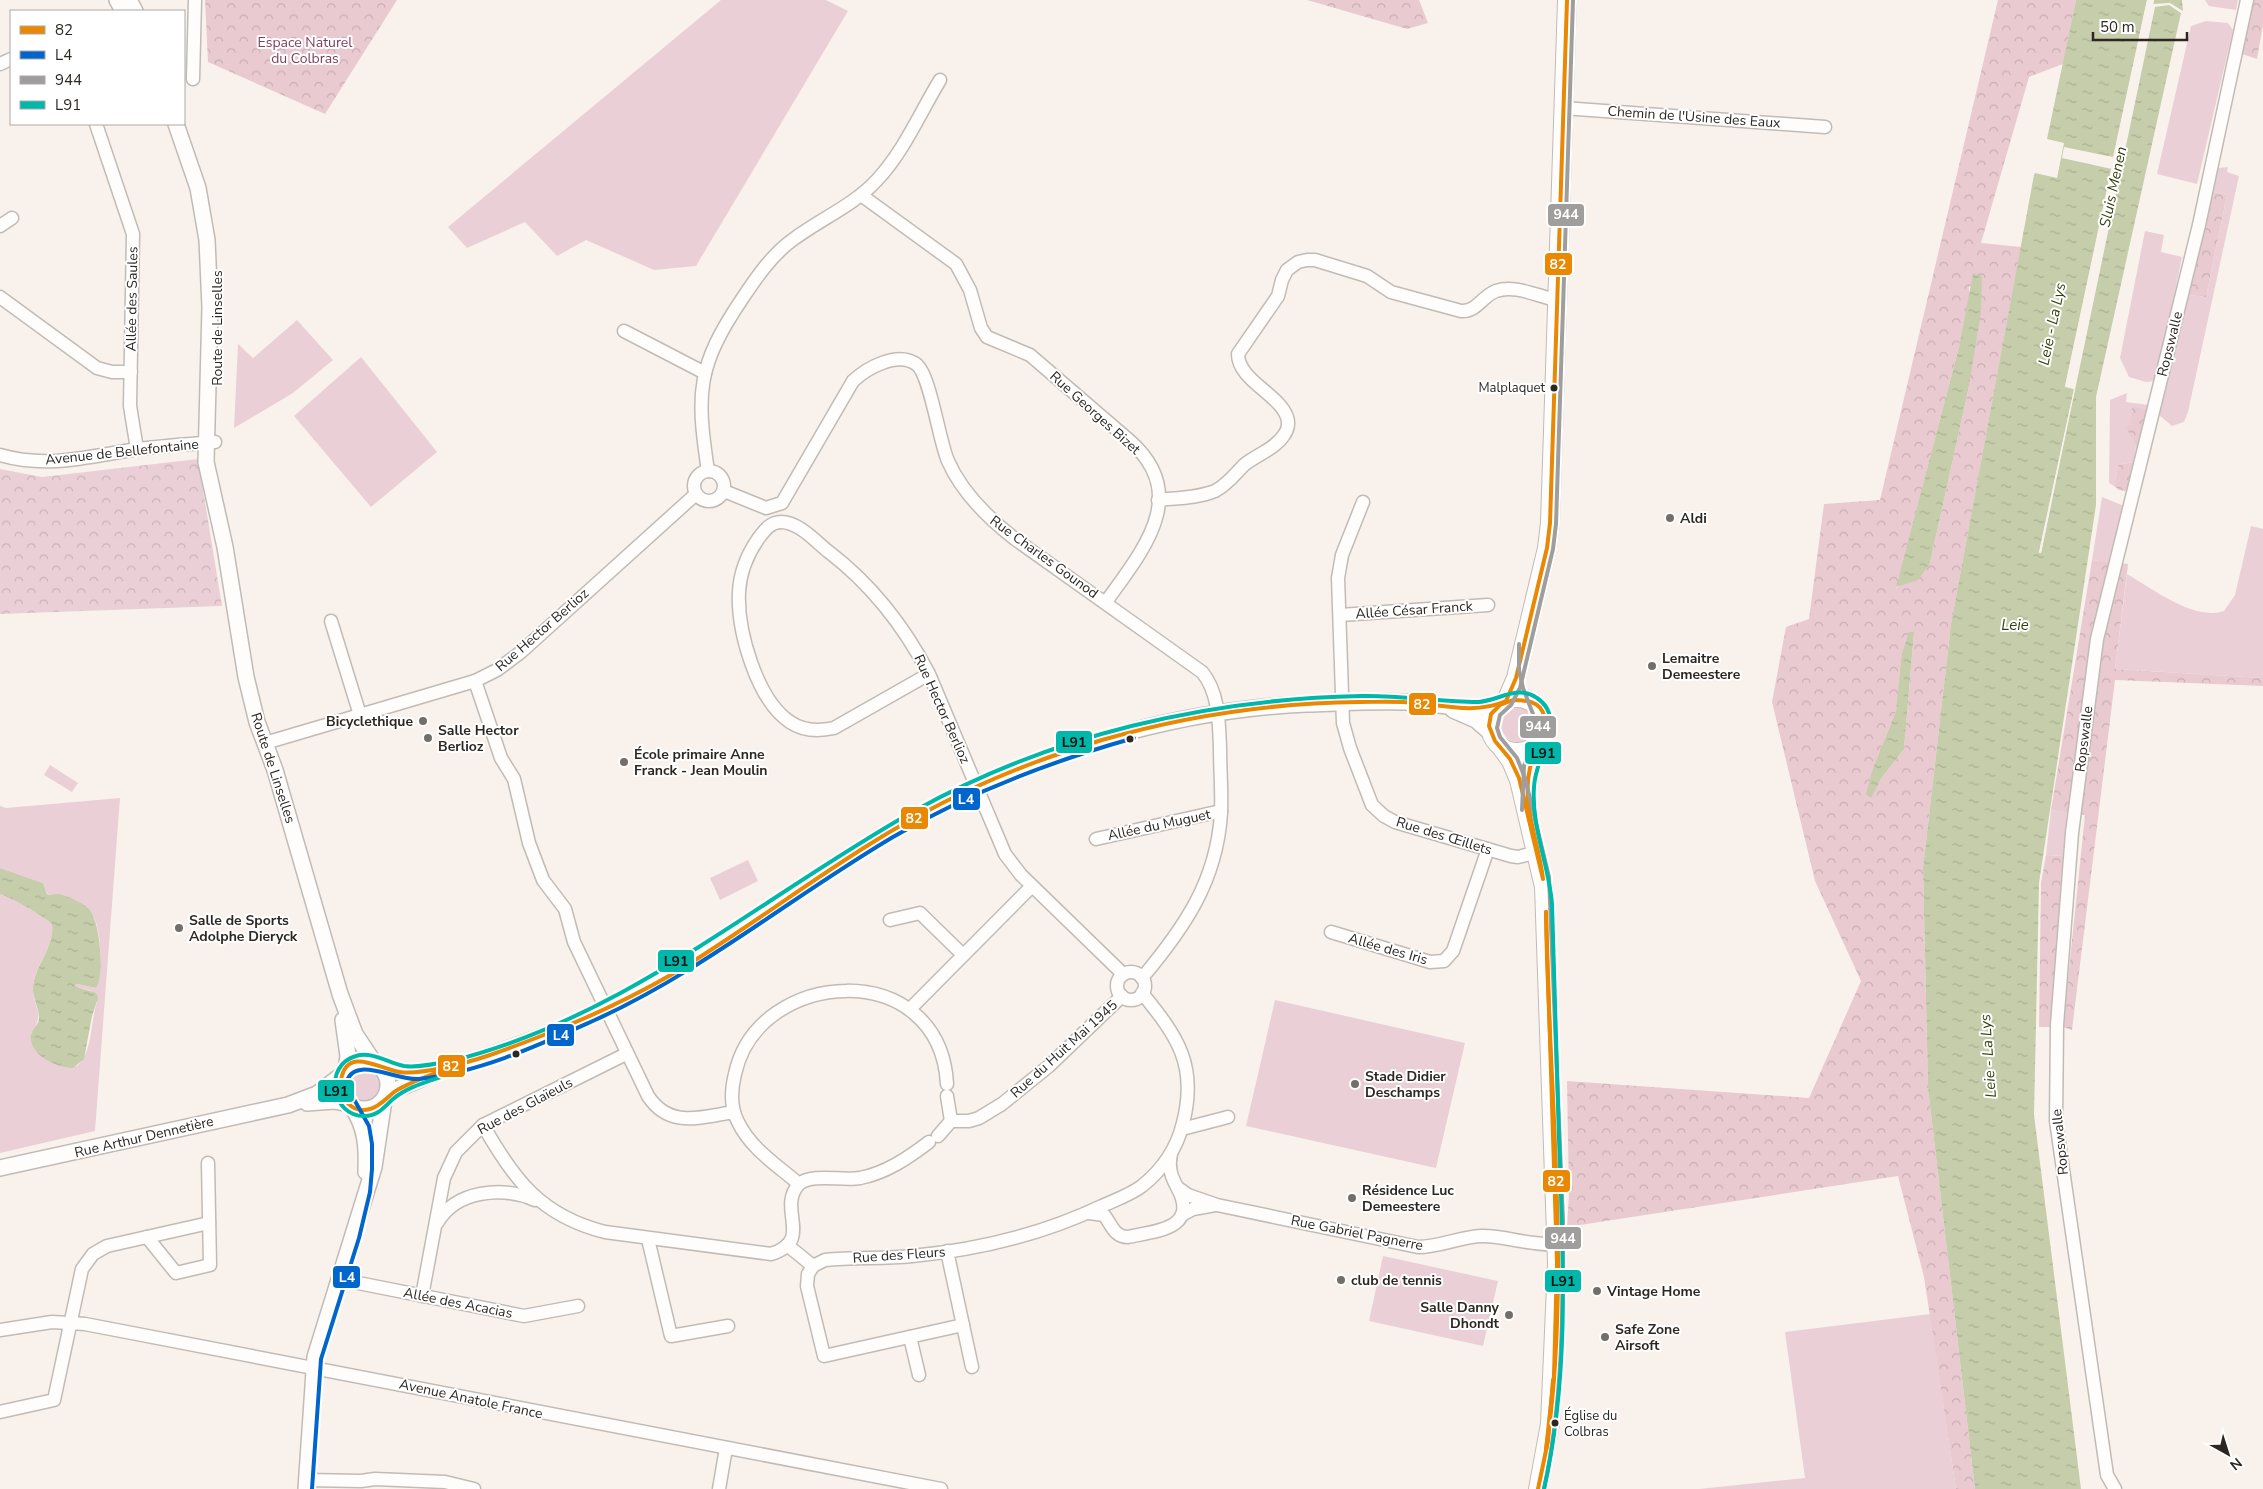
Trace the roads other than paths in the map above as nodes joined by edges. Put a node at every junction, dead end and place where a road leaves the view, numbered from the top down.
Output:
1 (195, 0) edge
2 (1567, 0) edge
3 (2247, 0) edge
4 (193, 79) dead end
5 (940, 80) dead end
6 (1563, 108) junction
7 (96, 125) edge
8 (176, 125) edge
9 (185, 125) edge
10 (1825, 127) dead end
11 (860, 196) junction
12 (12, 218) dead end
13 (0, 226) edge
14 (0, 297) edge
15 (1557, 300) junction
16 (624, 331) dead end
17 (131, 372) junction
18 (704, 373) junction
19 (210, 442) junction
20 (137, 449) junction
21 (0, 454) edge
22 (708, 471) junction
23 (724, 491) junction
24 (696, 494) junction
25 (1158, 500) junction
26 (1363, 502) dead end
27 (1106, 602) junction
28 (1488, 605) dead end
29 (1340, 615) junction
30 (331, 621) dead end
31 (1525, 638) junction
32 (929, 674) junction
33 (475, 681) junction
34 (1503, 702) junction
35 (1343, 703) junction
36 (1437, 705) junction
37 (1538, 708) junction
38 (1217, 714) junction
39 (360, 715) junction
40 (1496, 741) junction
41 (1540, 741) junction
42 (265, 743) junction
43 (976, 787) junction
44 (1221, 811) junction
45 (1528, 812) junction
46 (1096, 838) dead end
47 (1488, 849) junction
48 (1538, 852) junction
49 (1032, 886) junction
50 (890, 920) dead end
51 (1331, 932) dead end
52 (963, 955) junction
53 (1123, 974) junction
54 (1142, 978) junction
55 (1142, 993) junction
56 (340, 994) junction
57 (1122, 996) junction
58 (605, 1009) junction
59 (910, 1009) junction
60 (626, 1054) junction
61 (378, 1065) junction
62 (451, 1067) junction
63 (344, 1071) junction
64 (385, 1098) junction
65 (288, 1104) junction
66 (350, 1105) junction
67 (734, 1112) junction
68 (1228, 1116) dead end
69 (951, 1121) junction
70 (483, 1125) junction
71 (1182, 1129) junction
72 (1174, 1148) junction
73 (208, 1163) dead end
74 (0, 1168) edge
75 (1151, 1178) junction
76 (799, 1184) junction
77 (1176, 1186) junction
78 (364, 1196) junction
79 (1117, 1200) junction
80 (542, 1203) junction
81 (1217, 1205) junction
82 (1086, 1214) junction
83 (1182, 1216) junction
84 (209, 1223) junction
85 (436, 1226) junction
86 (1111, 1226) junction
87 (147, 1237) junction
88 (648, 1239) junction
89 (1557, 1244) junction
90 (787, 1245) junction
91 (947, 1251) junction
92 (813, 1266) junction
93 (338, 1279) junction
94 (422, 1296) junction
95 (578, 1306) dead end
96 (72, 1323) junction
97 (963, 1325) junction
98 (728, 1326) dead end
99 (0, 1330) edge
100 (910, 1337) junction
101 (972, 1367) dead end
102 (313, 1368) junction
103 (919, 1376) dead end
104 (0, 1412) edge
105 (726, 1448) junction
106 (306, 1485) edge
107 (474, 1489) edge
108 (718, 1489) edge
109 (941, 1489) edge
110 (1538, 1489) edge
111 (2115, 1489) edge

1 - 4 street
2 - 6 main road
3 - 111 street, Ropswalle
5 - 11 street
6 - 10 street, Chemin de l'Usine des Eaux
6 - 15 main road
7 - 17 street, Allée des Saules
8 - 19 street, Route de Linselles
9 - 19 street, Route de Linselles
11 - 18 street
11 - 25 street, Rue Georges Bizet
12 - 13 street
14 - 17 street
15 - 25 street
15 - 31 main road
16 - 18 street
17 - 20 street, Allée des Saules
18 - 22 street
19 - 20 street, Avenue de Bellefontaine
19 - 42 street, Route de Linselles
20 - 21 street, Avenue de Bellefontaine
22 - 23 street
22 - 24 street
23 - 24 street
23 - 27 street, Rue Charles Gounod
24 - 33 street, Rue Hector Berlioz
25 - 27 street, Rue Georges Bizet
26 - 29 street, Rue des Œillets
27 - 38 street, Rue Charles Gounod
28 - 29 street, Allée César Franck
29 - 35 street, Rue des Œillets
30 - 39 street
31 - 34 main road
31 - 37 main road
32 - 32 street, Rue Hector Berlioz
32 - 43 street, Rue Hector Berlioz
33 - 39 street, Rue Hector Berlioz
33 - 58 street
34 - 36 street
34 - 37 main road
34 - 40 main road
35 - 36 street
35 - 38 street
35 - 47 street, Rue des Œillets
36 - 40 street
37 - 41 main road
38 - 43 street
38 - 44 street, Rue Charles Gounod
39 - 42 street, Rue Hector Berlioz
40 - 41 main road
40 - 45 main road
41 - 45 main road
42 - 56 street, Route de Linselles
43 - 49 street
43 - 58 street
44 - 46 street, Allée du Muguet
44 - 54 street, Rue Charles Gounod
45 - 48 main road
47 - 48 street, Rue des Œillets
47 - 51 street, Allée des Iris
48 - 89 main road
49 - 52 street
49 - 53 street
50 - 52 street
52 - 59 street
53 - 54 street
53 - 57 street
54 - 55 street
55 - 57 street
55 - 71 street, Rue des Fleurs
56 - 61 street, Route de Linselles
56 - 63 street, Route de Linselles
57 - 69 street, Rue du Huit Mai 1945
58 - 60 street
58 - 62 street
59 - 67 street
59 - 69 street
60 - 67 street
60 - 70 street, Rue des Glaïeuls
61 - 62 street
61 - 63 street
61 - 64 street
62 - 64 street
63 - 65 street, Rue Arthur Dennetière
63 - 66 street
64 - 66 street
64 - 78 street
65 - 66 street, Rue Arthur Dennetière
65 - 74 street, Rue Arthur Dennetière
66 - 78 street
67 - 76 street
68 - 71 street
69 - 76 street
70 - 80 street
70 - 85 street, Rue des Glaïeuls
71 - 72 street, Rue des Fleurs
72 - 75 street, Rue des Fleurs
72 - 77 street
73 - 84 street
75 - 77 street
75 - 79 street, Rue des Fleurs
76 - 90 street
77 - 81 street, Rue Gabriel Pagnerre
77 - 83 street
78 - 93 street
79 - 82 street, Rue des Fleurs
79 - 86 street
80 - 85 street
80 - 88 street
81 - 83 street, Rue Gabriel Pagnerre
81 - 89 street, Rue Gabriel Pagnerre
82 - 86 street
82 - 91 street, Rue des Fleurs
83 - 86 street
84 - 87 street
84 - 87 street
85 - 94 street, Rue des Glaïeuls
87 - 96 street
88 - 90 street
88 - 98 street
89 - 110 main road
90 - 92 street
91 - 92 street, Rue des Fleurs
91 - 97 street
92 - 100 street
93 - 94 street, Allée des Acacias
93 - 102 street
94 - 95 street, Allée des Acacias
96 - 99 street, Avenue Anatole France
96 - 102 street, Avenue Anatole France
96 - 104 street
97 - 100 street
97 - 101 street
100 - 103 street
102 - 105 street, Avenue Anatole France
102 - 106 street
105 - 108 street
105 - 109 street, Avenue Anatole France
106 - 107 street

